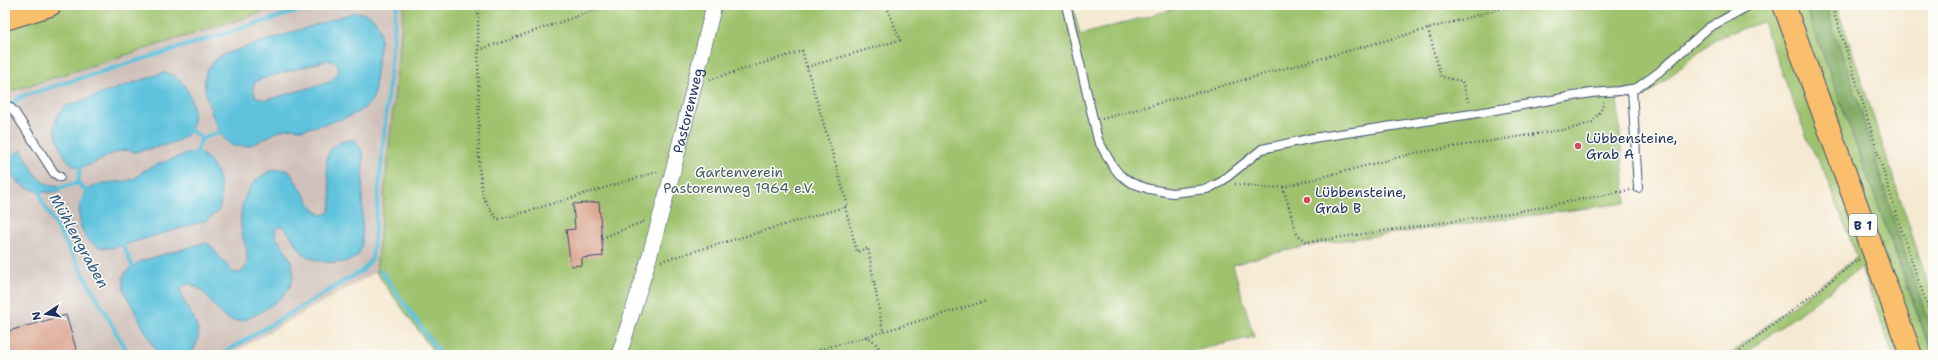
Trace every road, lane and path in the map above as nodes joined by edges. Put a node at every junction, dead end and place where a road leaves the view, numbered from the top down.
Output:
1 (50, 5) edge
2 (478, 5) edge
3 (610, 5) edge
4 (714, 5) edge
5 (886, 5) edge
6 (1066, 5) edge
7 (1514, 5) edge
8 (1750, 5) edge
9 (1784, 5) edge
10 (1831, 5) edge
11 (5, 19) edge
12 (1428, 30) junction
13 (479, 50) junction
14 (807, 67) junction
15 (694, 85) junction
16 (1632, 90) junction
17 (1607, 91) junction
18 (5, 103) edge
19 (1472, 114) junction
20 (1094, 121) junction
21 (674, 167) junction
22 (60, 177) dead end
23 (1220, 182) junction
24 (1283, 186) junction
25 (1638, 188) joint
26 (845, 207) junction
27 (660, 215) junction
28 (602, 238) dead end
29 (1872, 250) junction
30 (647, 265) junction
31 (986, 301) dead end
32 (1933, 320) edge
33 (883, 332) junction
34 (865, 337) junction
35 (620, 355) edge
36 (800, 355) edge
37 (882, 355) edge
38 (1734, 355) edge
39 (1911, 355) edge

1 - 11 main road
2 - 13 path
3 - 13 path
4 - 15 street, Pastorenweg
5 - 14 path
6 - 20 lane
7 - 12 path
8 - 16 lane
9 - 29 main road, B 1
10 - 32 path
12 - 19 path
12 - 20 path
13 - 21 path
14 - 15 path
14 - 26 path
15 - 21 street, Pastorenweg
16 - 17 lane
16 - 25 lane
17 - 19 lane
17 - 24 path
18 - 22 lane
19 - 23 lane
20 - 23 lane
21 - 27 street, Pastorenweg
23 - 24 path
24 - 25 path
26 - 30 path
26 - 33 path
27 - 28 path
27 - 30 street, Pastorenweg
29 - 38 path
29 - 39 main road, B 1
30 - 35 street, Pastorenweg
31 - 33 path
33 - 34 path
34 - 36 path
34 - 37 path

